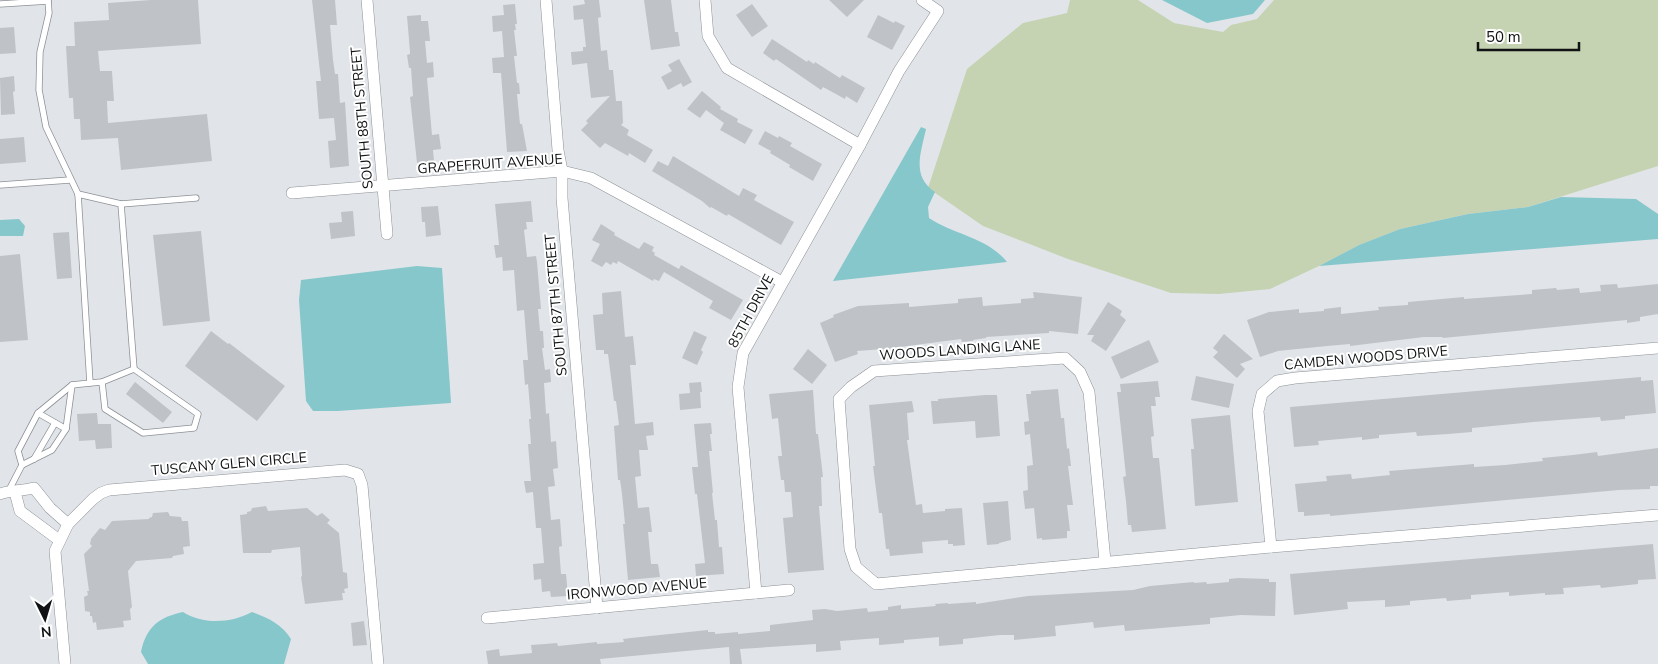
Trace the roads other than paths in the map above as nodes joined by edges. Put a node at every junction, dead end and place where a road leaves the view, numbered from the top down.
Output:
1 (48, 0) edge
2 (367, 0) edge
3 (546, 0) edge
4 (705, 0) edge
5 (922, 0) edge
6 (0, 4) edge
7 (860, 145) junction
8 (562, 171) junction
9 (70, 180) junction
10 (0, 185) edge
11 (383, 186) junction
12 (292, 193) dead end
13 (78, 194) junction
14 (196, 198) dead end
15 (121, 204) junction
16 (387, 234) dead end
17 (782, 282) junction
18 (1658, 348) edge
19 (134, 370) junction
20 (102, 382) junction
21 (90, 383) junction
22 (72, 385) junction
23 (38, 412) junction
24 (55, 422) junction
25 (66, 429) junction
26 (34, 459) junction
27 (22, 465) junction
28 (8, 492) edge
29 (48, 506) junction
30 (1658, 515) edge
31 (35, 522) junction
32 (68, 524) junction
33 (59, 540) junction
34 (1271, 547) junction
35 (1105, 562) junction
36 (789, 590) dead end
37 (756, 593) junction
38 (597, 608) junction
39 (487, 618) dead end
40 (65, 664) edge
41 (378, 664) edge

1 - 6 lane
1 - 9 lane
2 - 11 street, SOUTH 88TH STREET
3 - 8 street, SOUTH 87TH STREET
4 - 7 street
5 - 7 street, 85TH DRIVE
7 - 17 street, 85TH DRIVE
8 - 11 street, GRAPEFRUIT AVENUE
8 - 17 street, GRAPEFRUIT AVENUE
8 - 38 street, SOUTH 87TH STREET
9 - 10 lane
9 - 13 lane
11 - 12 street, GRAPEFRUIT AVENUE
11 - 16 street, SOUTH 88TH STREET
13 - 15 lane
13 - 21 lane
14 - 15 lane
15 - 19 lane
17 - 37 street, 85TH DRIVE
18 - 34 street, CAMDEN WOODS DRIVE
19 - 20 lane
19 - 20 lane
20 - 21 lane
21 - 22 lane
22 - 23 lane
22 - 25 lane
23 - 24 lane
23 - 27 lane
24 - 25 lane
24 - 26 lane
25 - 26 lane
26 - 27 lane
27 - 28 lane
28 - 29 street
28 - 31 street
29 - 31 street
29 - 32 street
30 - 34 street
31 - 33 street
32 - 33 street, TUSCANY GLEN CIRCLE
32 - 41 street, TUSCANY GLEN CIRCLE
33 - 40 street, TUSCANY GLEN CIRCLE
34 - 35 street, WOODS LANDING LANE
35 - 35 street, WOODS LANDING LANE
36 - 37 street, IRONWOOD AVENUE
37 - 38 street, IRONWOOD AVENUE
38 - 39 street, IRONWOOD AVENUE

